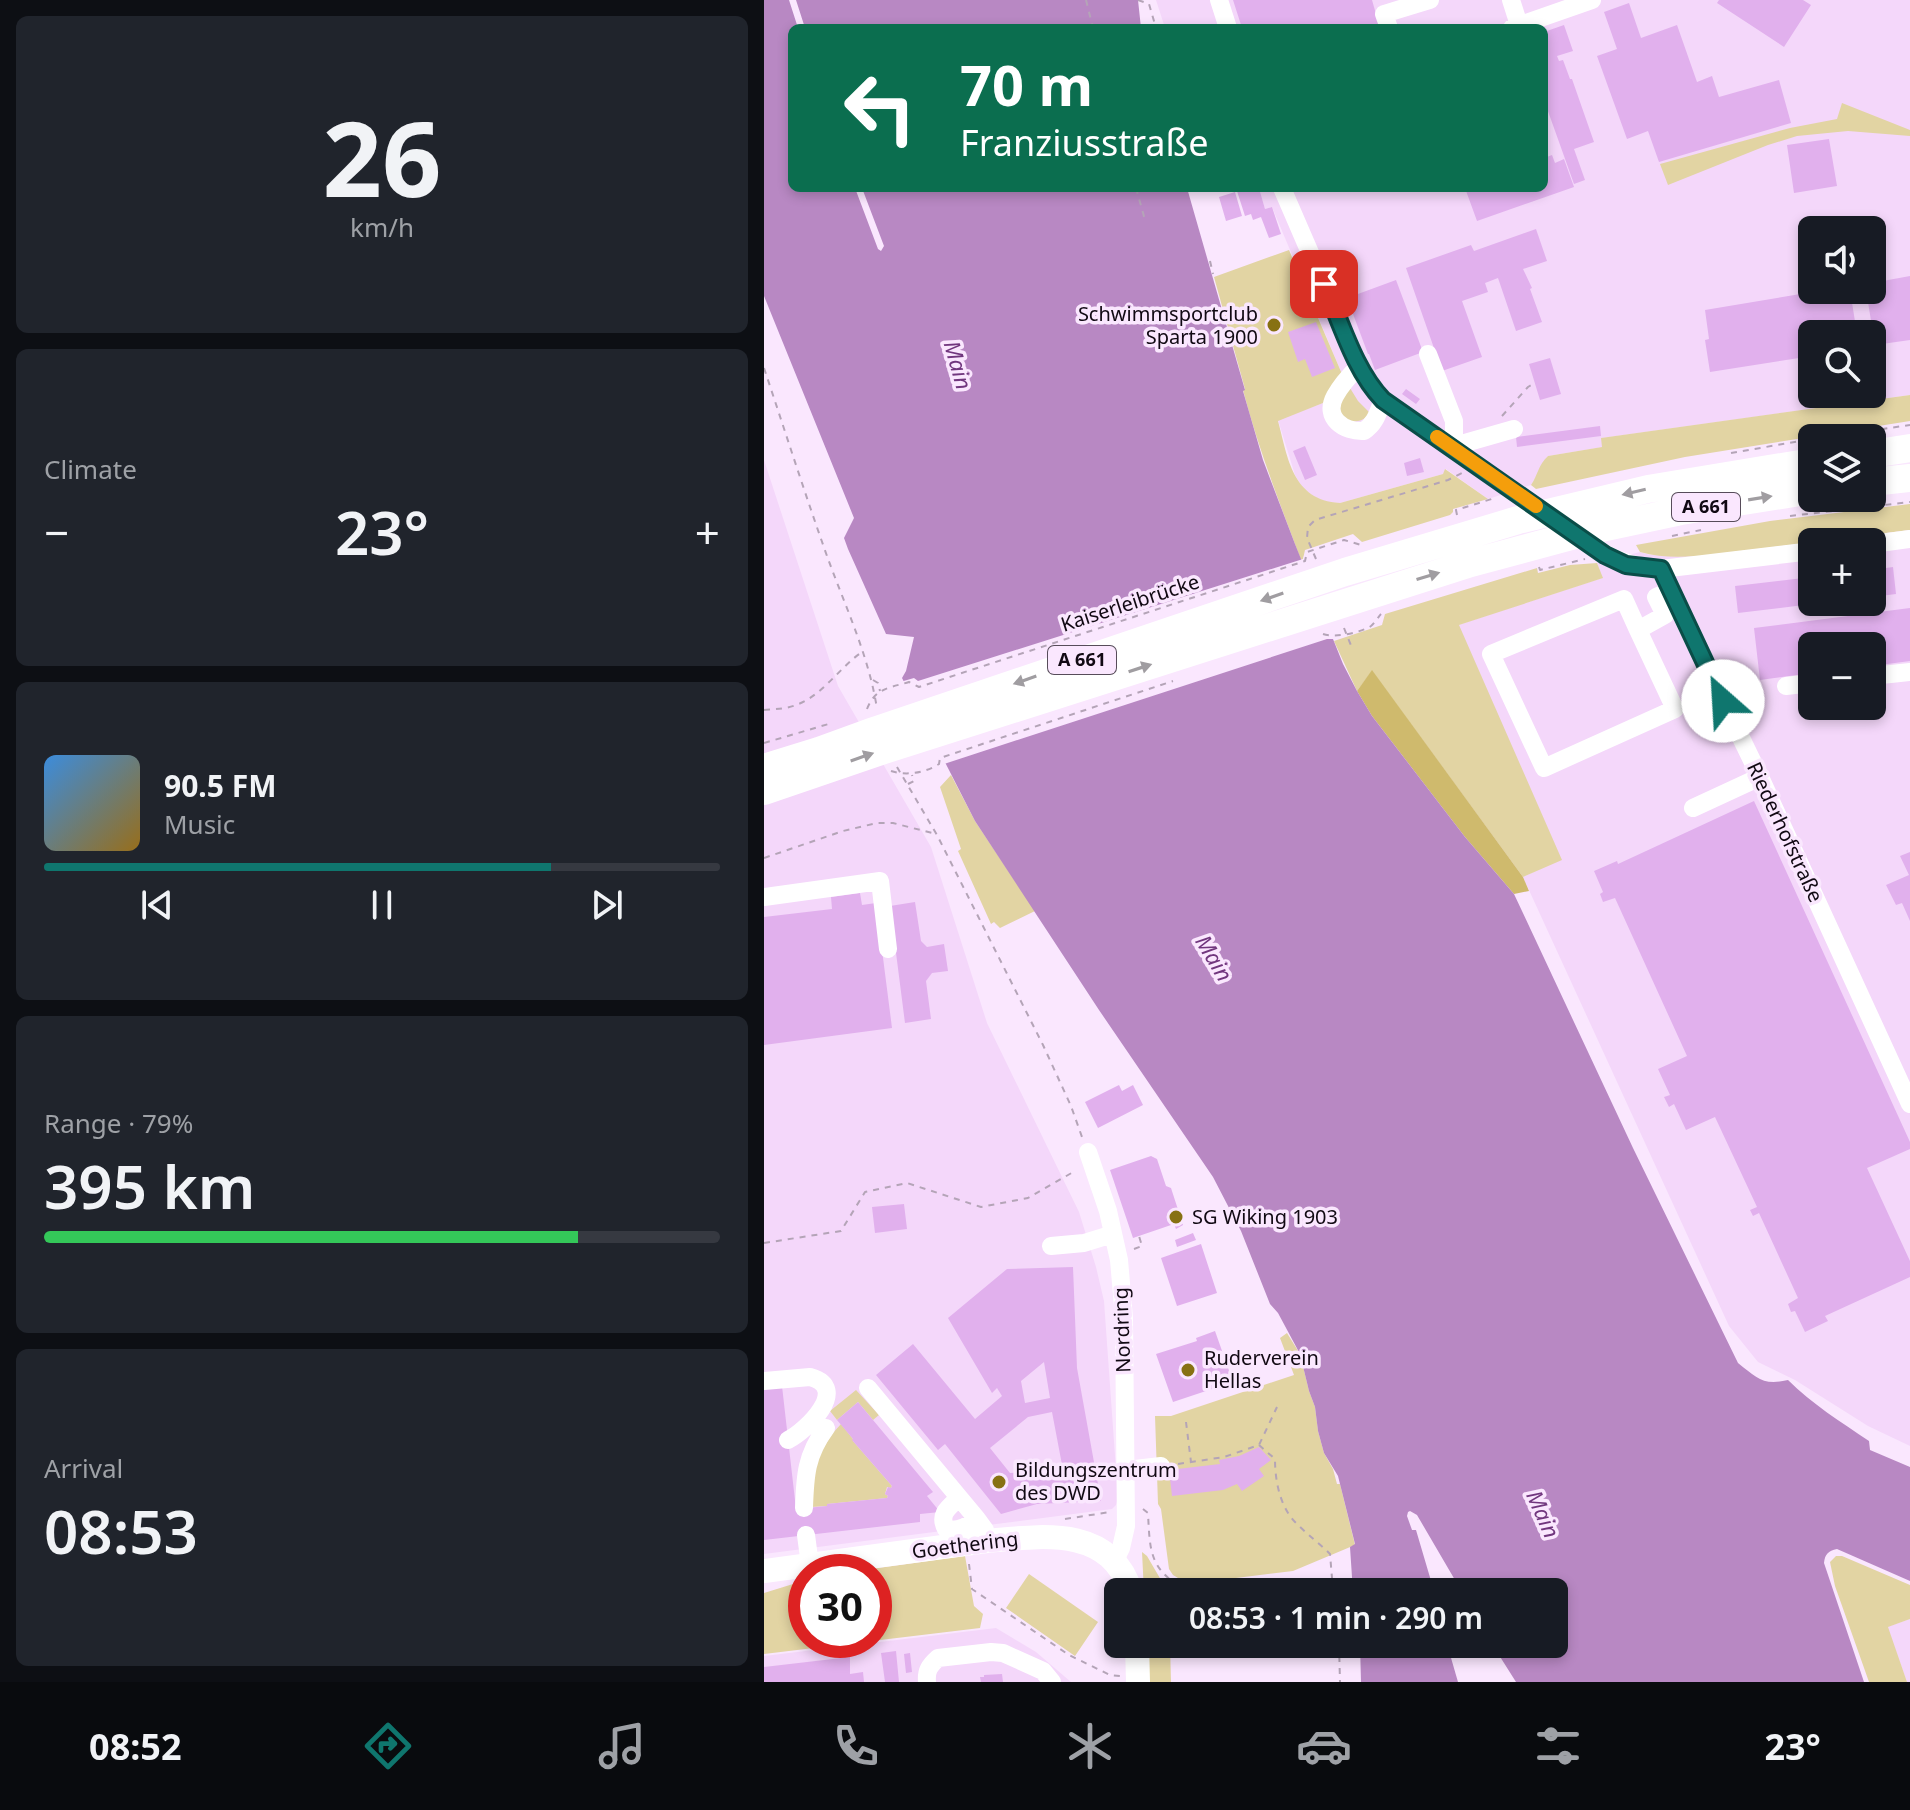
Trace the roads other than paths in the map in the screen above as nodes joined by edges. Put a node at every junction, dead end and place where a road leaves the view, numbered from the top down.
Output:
1 (1219, 0) edge
2 (1430, 0) edge
3 (1511, 0) edge
4 (1592, 0) edge
5 (1227, 24) edge
6 (1388, 24) edge
7 (1515, 24) edge
8 (1524, 24) edge
9 (1284, 192) edge
10 (1428, 354) dead end
11 (1359, 366) junction
12 (1383, 400) junction
13 (1507, 431) road end
14 (1910, 448) edge
15 (1454, 449) junction
16 (1886, 452) edge
17 (1798, 464) edge
18 (1910, 478) edge
19 (1886, 481) edge
20 (1798, 492) edge
21 (1910, 539) edge
22 (1886, 542) edge
23 (1798, 553) edge
24 (1661, 569) junction
25 (1670, 591) junction
26 (1638, 630) junction
27 (1910, 672) edge
28 (1886, 675) edge
29 (1798, 685) edge
30 (1786, 686) dead end
31 (819, 751) junction
32 (764, 757) edge
33 (1760, 777) junction
34 (764, 785) edge
35 (1693, 808) dead end
36 (764, 897) edge
37 (888, 949) dead end
38 (1910, 1104) edge
39 (1088, 1152) road end
40 (1113, 1234) junction
41 (1051, 1246) dead end
42 (764, 1381) edge
43 (868, 1388) dead end
44 (826, 1428) dead end
45 (788, 1440) dead end
46 (1161, 1466) road end
47 (1126, 1470) junction
48 (959, 1498) junction
49 (804, 1508) dead end
50 (806, 1535) dead end
51 (976, 1535) junction
52 (809, 1554) edge
53 (871, 1554) edge
54 (1109, 1556) junction
55 (788, 1568) edge
56 (764, 1571) edge
57 (1125, 1578) edge
58 (1134, 1658) edge
59 (1129, 1679) edge
60 (927, 1682) edge
61 (1052, 1682) edge

1 - 5 street
2 - 6 street
3 - 7 street
4 - 8 street
9 - 11 street
10 - 15 street
11 - 12 street
11 - 12 street
12 - 15 street
13 - 15 street
14 - 16 highway
15 - 24 street
17 -> 31 highway, A 661
18 - 19 highway
34 -> 20 highway, A 661
21 - 22 street
23 - 24 street
24 - 25 street, Riederhofstraße
25 - 26 street
25 - 33 street, Riederhofstraße
26 - 26 street
27 - 28 street
29 - 30 street
31 - 32 highway, A 661
31 - 34 highway, A 661
33 - 35 street
33 - 38 street, Riederhofstraße
36 - 37 street
39 - 40 street, Nordring
40 - 41 street
40 - 47 street, Nordring
42 - 45 street
43 - 48 street
44 - 49 street
46 - 47 street
47 - 54 street, Nordring
48 - 51 street
48 - 51 street
50 - 52 street
51 - 53 main road, Goethering
51 - 54 main road, Goethering
54 - 57 main road
55 - 56 main road, Goethering
58 - 59 main road
60 - 61 street

